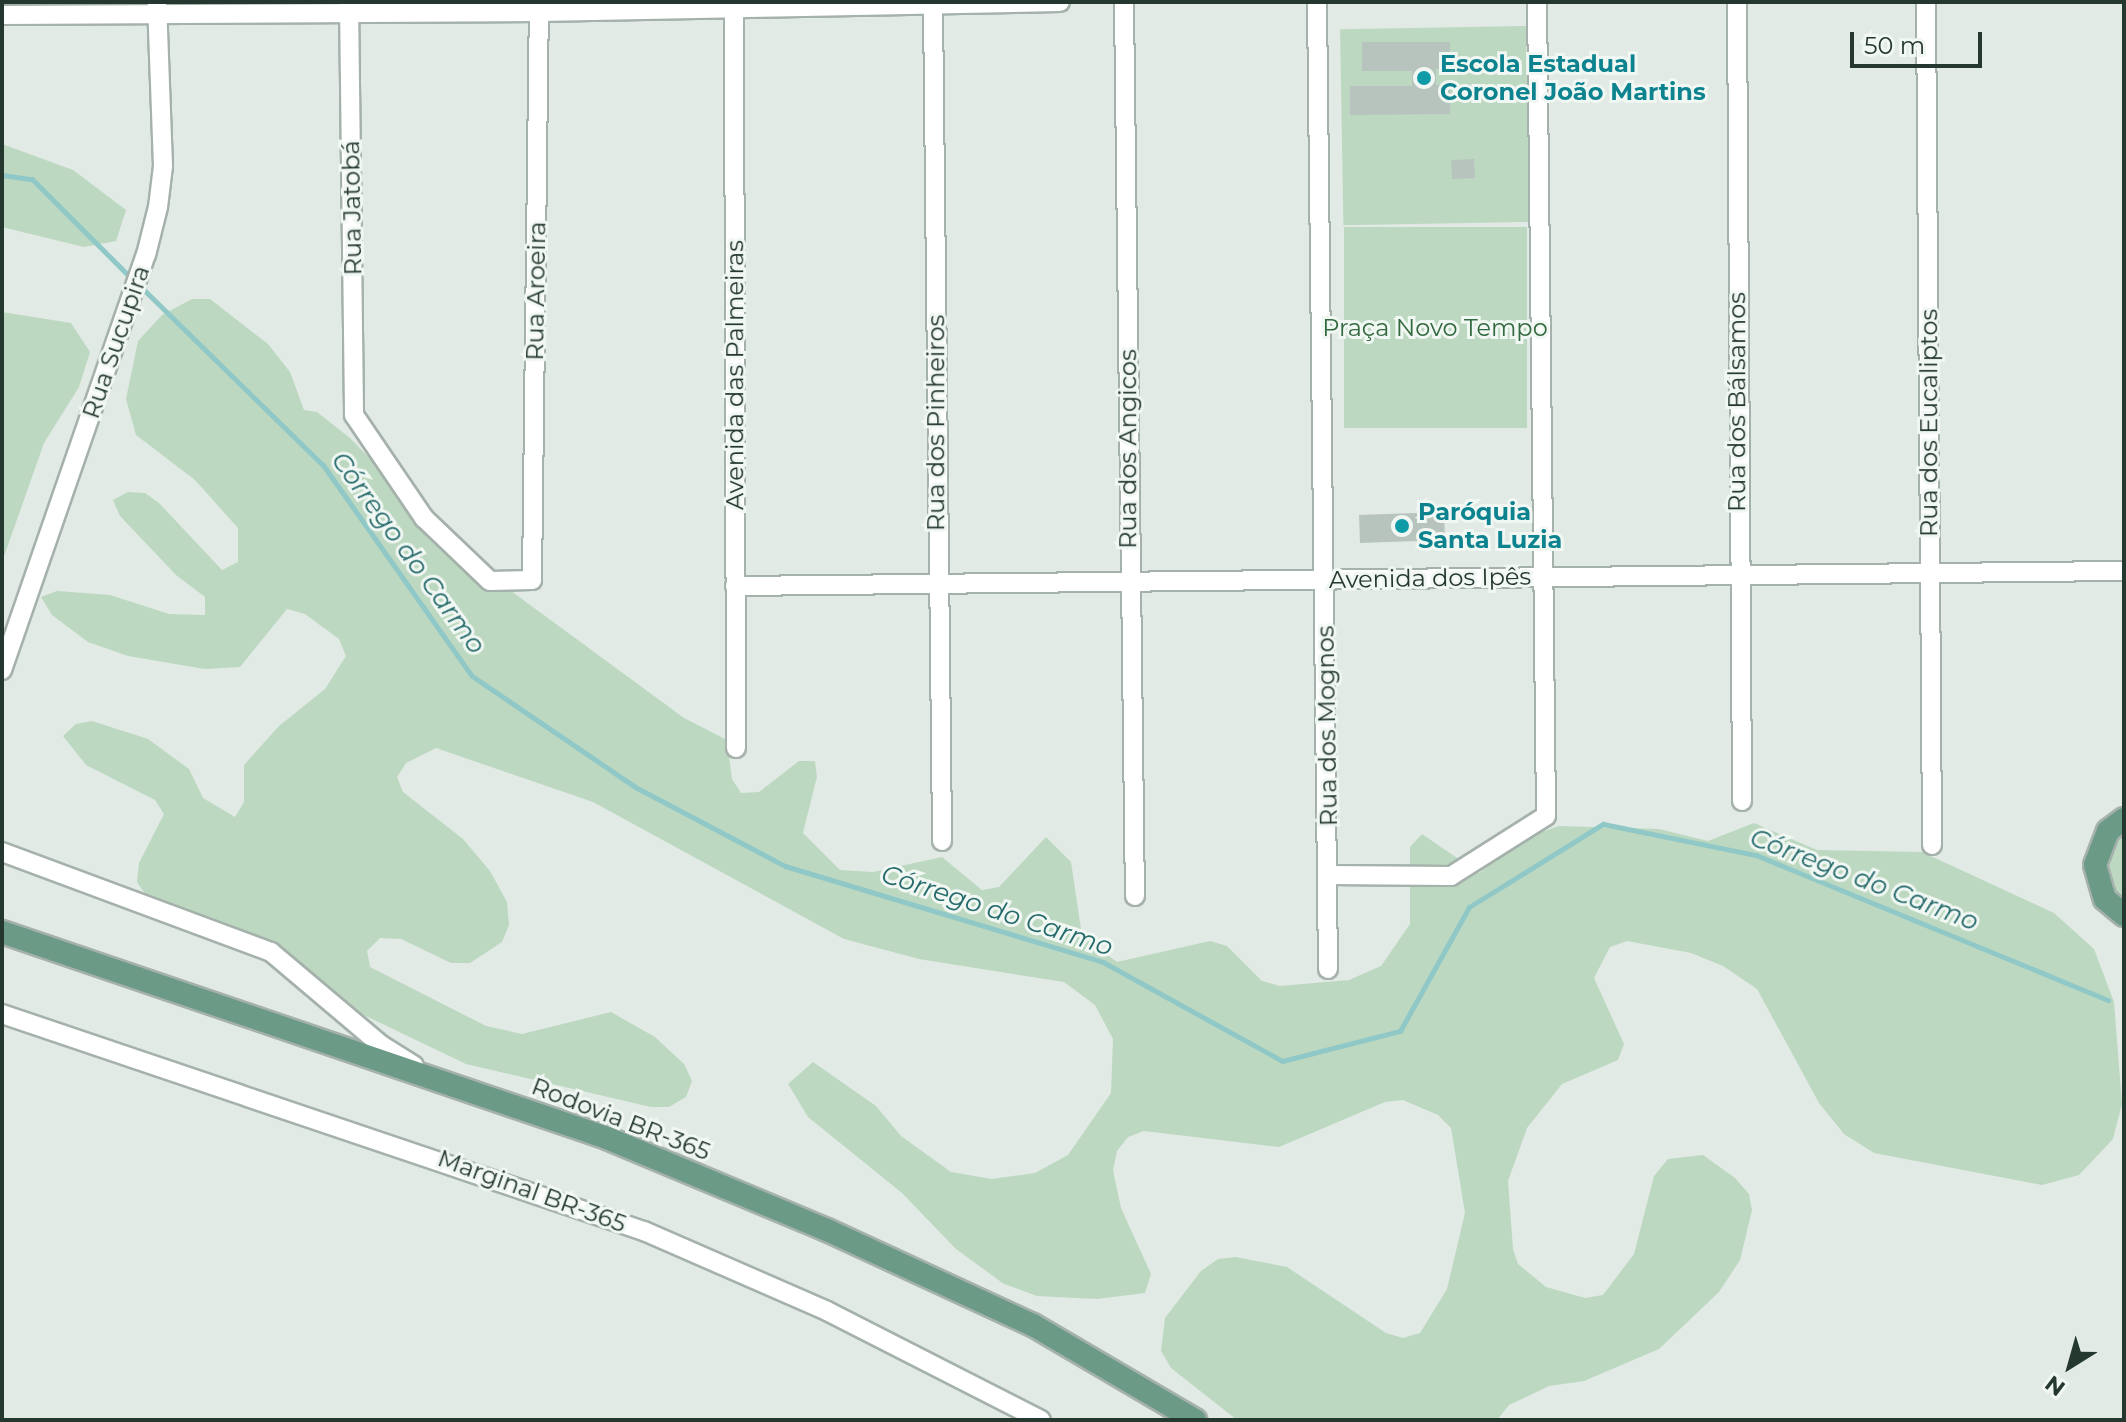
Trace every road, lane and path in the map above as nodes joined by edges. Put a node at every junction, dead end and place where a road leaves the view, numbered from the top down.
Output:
1 (1060, 2) edge
2 (1124, 2) edge
3 (1317, 2) edge
4 (1537, 2) edge
5 (1737, 2) edge
6 (1926, 2) edge
7 (933, 5) junction
8 (734, 6) edge
9 (349, 7) edge
10 (539, 7) edge
11 (157, 9) edge
12 (2, 15) edge
13 (354, 415) joint
14 (2124, 571) edge
15 (1930, 573) junction
16 (1737, 575) junction
17 (1544, 577) junction
18 (1325, 580) junction
19 (1129, 582) junction
20 (938, 584) junction
21 (735, 586) junction
22 (2, 670) edge
23 (736, 748) dead end
24 (1742, 801) dead end
25 (2124, 818) edge
26 (942, 841) dead end
27 (1932, 845) dead end
28 (2, 852) edge
29 (1329, 875) junction
30 (1135, 896) dead end
31 (2124, 915) edge
32 (2, 932) edge
33 (1328, 969) dead end
34 (2, 1014) edge
35 (434, 1079) junction
36 (1041, 1420) edge
37 (1195, 1420) edge

1 - 7 street
2 - 19 street, Rua dos Angicos
3 - 18 street, Rua dos Mognos
4 - 17 street
5 - 16 street, Rua dos Bálsamos
6 - 15 street, Rua dos Eucaliptos
7 - 8 street
7 - 20 street, Rua dos Pinheiros
8 - 10 street
8 - 21 street, Avenida das Palmeiras
9 - 10 street
9 - 11 street
9 - 13 street, Rua Jatobá
10 - 13 street, Rua Aroeira
11 - 12 street
11 - 22 street, Rua Sucupira
14 - 15 street, Avenida dos Ipês
15 - 16 street, Avenida dos Ipês
15 - 27 street, Rua dos Eucaliptos
16 - 17 street, Avenida dos Ipês
16 - 24 street, Rua dos Bálsamos
17 - 18 street, Avenida dos Ipês
17 - 29 street
18 - 19 street, Avenida dos Ipês
18 - 29 street, Rua dos Mognos
19 - 20 street, Avenida dos Ipês
19 - 30 street, Rua dos Angicos
20 - 21 street, Avenida dos Ipês
20 - 26 street, Rua dos Pinheiros
21 - 23 street, Avenida das Palmeiras
25 - 31 main road
28 - 35 street
29 - 33 street, Rua dos Mognos
32 - 35 main road, Rodovia BR-365
34 - 36 street, Marginal BR-365
35 - 37 main road, Rodovia BR-365

